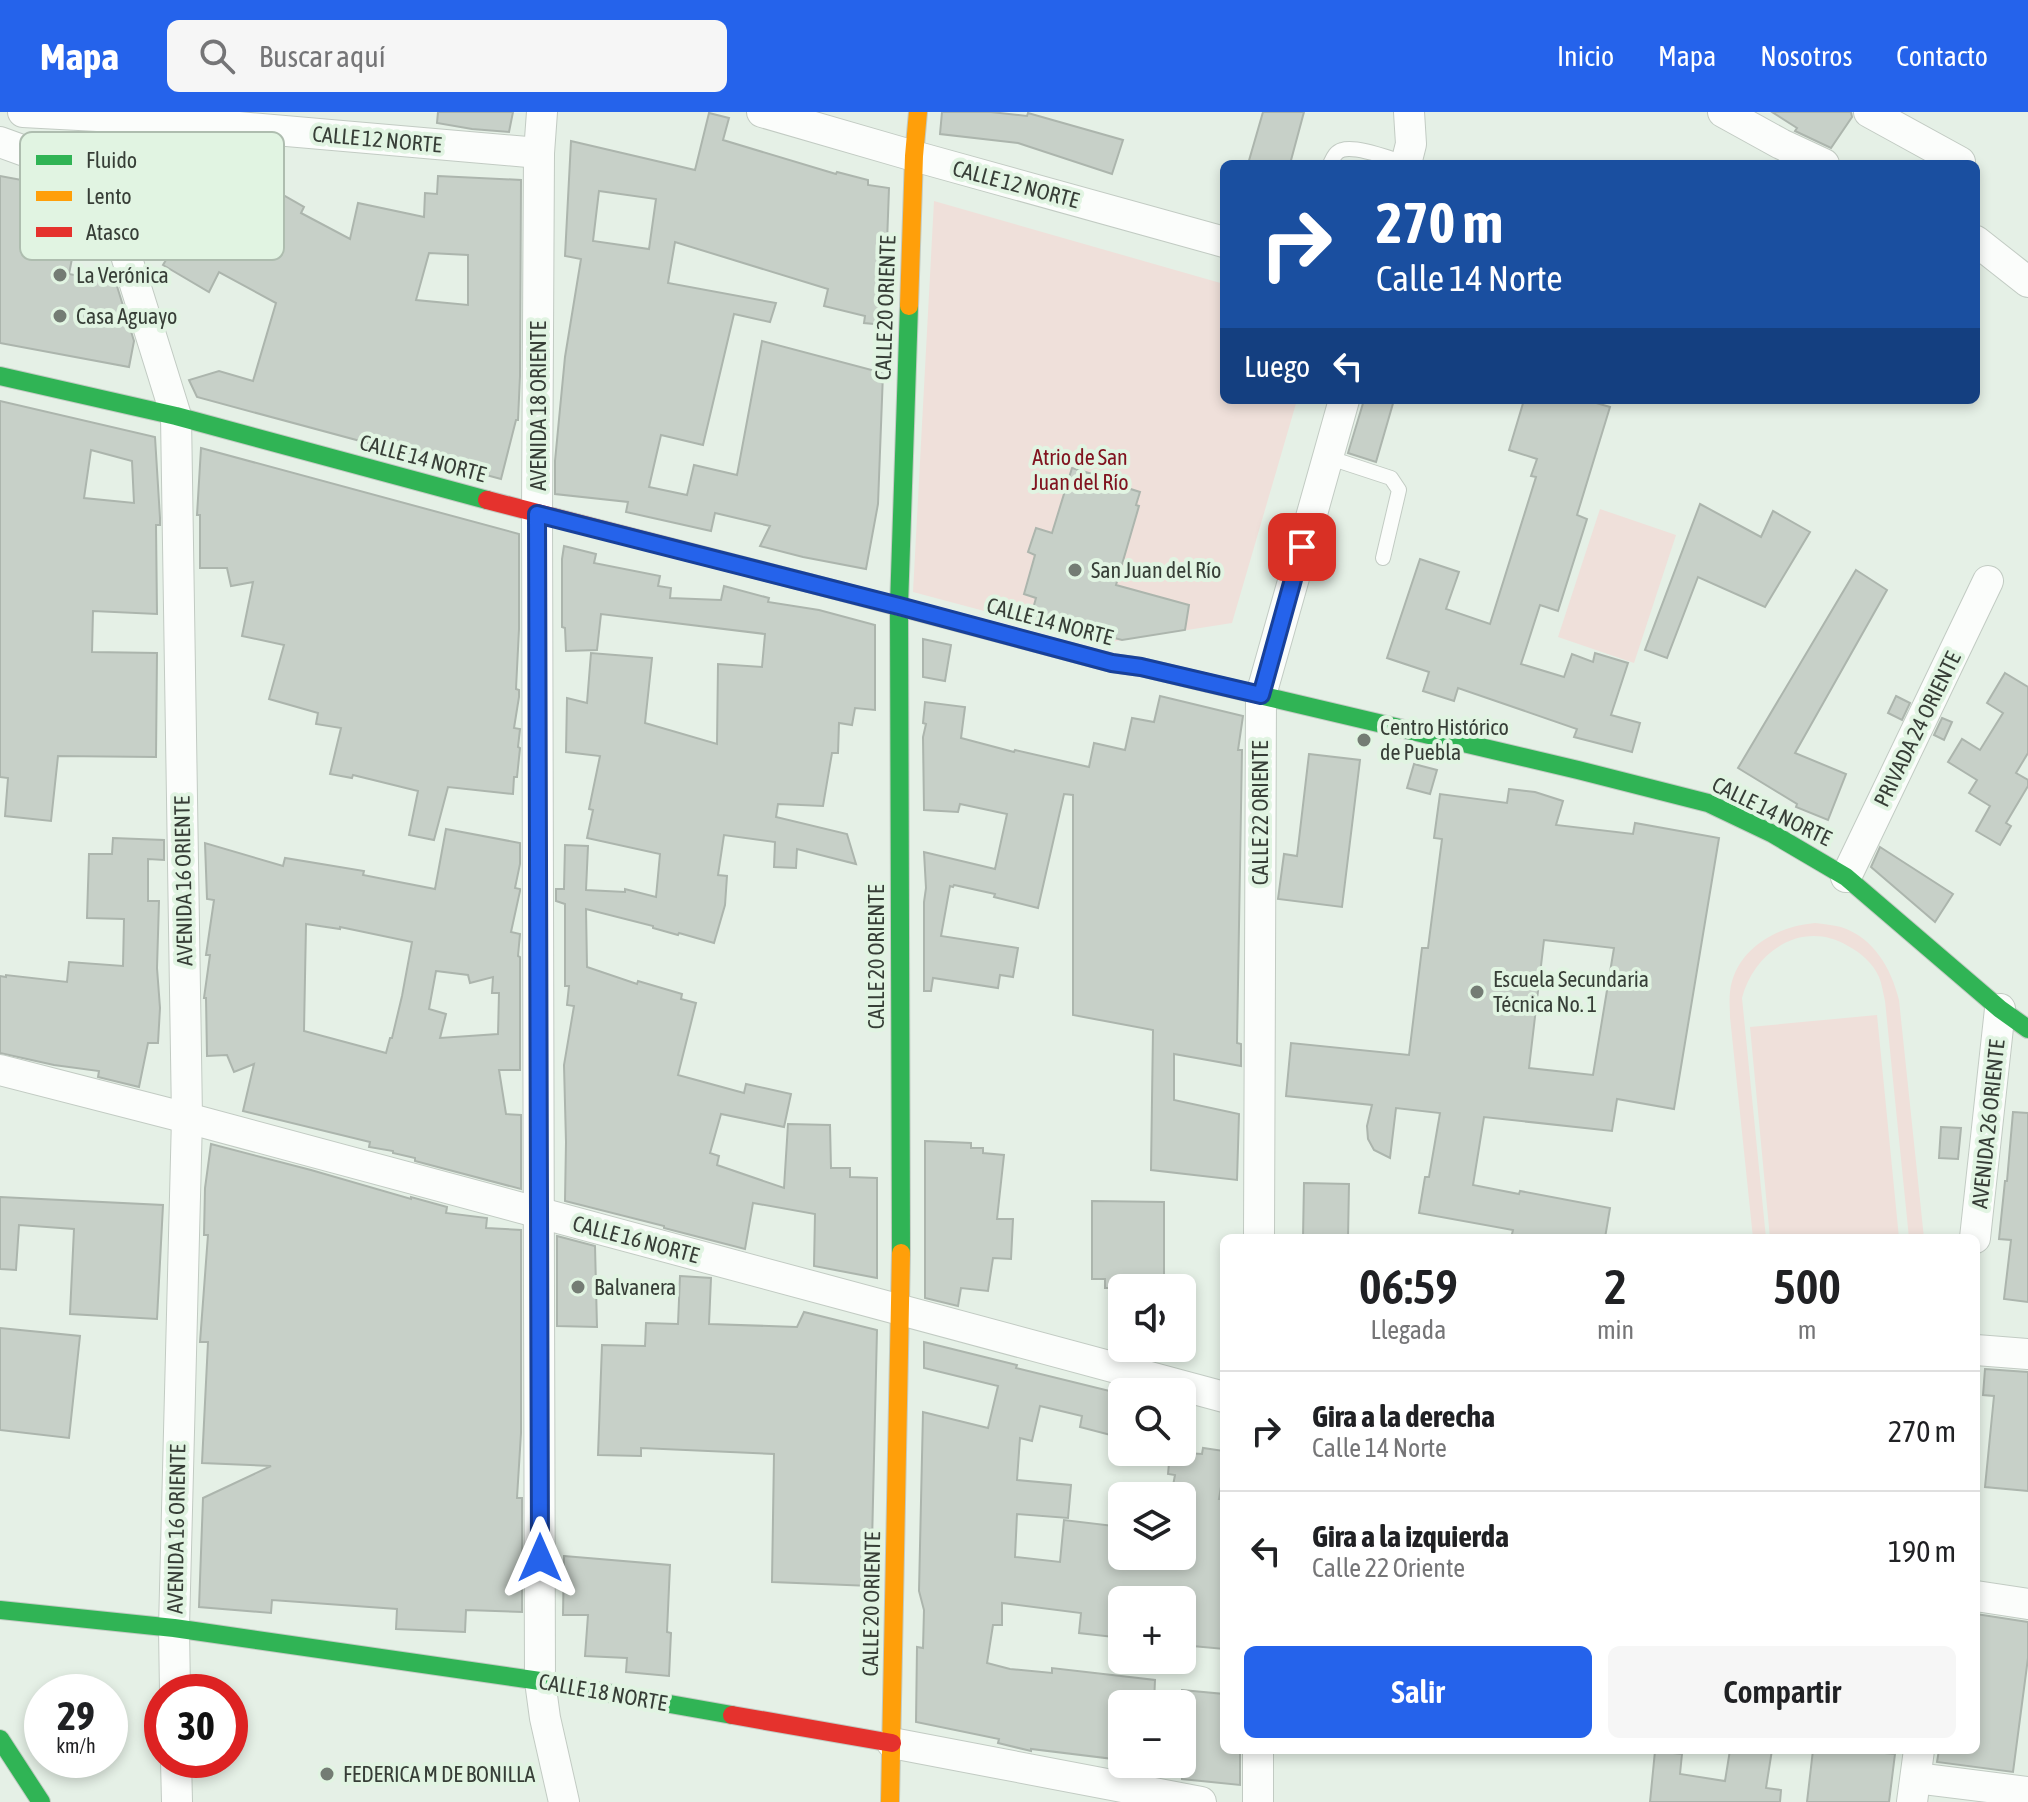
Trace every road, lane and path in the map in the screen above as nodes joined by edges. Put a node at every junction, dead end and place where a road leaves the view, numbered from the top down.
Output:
1 (23, 112) edge
2 (542, 112) edge
3 (762, 112) edge
4 (918, 112) edge
5 (1409, 112) edge
6 (1426, 112) edge
7 (1723, 112) edge
8 (1869, 112) edge
9 (135, 118) junction
10 (127, 132) edge
11 (0, 142) edge
12 (20, 149) edge
13 (539, 153) junction
14 (914, 156) junction
15 (1408, 157) edge
16 (1332, 160) edge
17 (1815, 160) edge
18 (1956, 160) edge
19 (1220, 241) edge
20 (1980, 244) edge
21 (127, 260) edge
22 (2028, 282) edge
23 (0, 376) edge
24 (1343, 404) edge
25 (176, 416) junction
26 (1327, 457) junction
27 (537, 514) junction
28 (1383, 558) dead end
29 (1988, 581) dead end
30 (899, 606) junction
31 (1261, 695) junction
32 (1846, 877) junction
33 (2000, 1009) junction
34 (2028, 1029) edge
35 (0, 1070) edge
36 (187, 1118) junction
37 (538, 1212) junction
38 (1259, 1234) edge
39 (1975, 1234) edge
40 (901, 1312) junction
41 (1980, 1350) edge
42 (2028, 1354) edge
43 (1220, 1396) edge
44 (1980, 1597) edge
45 (2028, 1604) edge
46 (0, 1610) edge
47 (174, 1628) junction
48 (175, 1674) edge
49 (540, 1681) junction
50 (0, 1739) edge
51 (892, 1743) junction
52 (1258, 1754) edge
53 (1916, 1777) edge
54 (176, 1778) edge
55 (2028, 1792) edge
56 (41, 1802) edge
57 (177, 1802) edge
58 (564, 1802) edge
59 (890, 1802) edge
60 (1201, 1802) edge
61 (1258, 1802) edge

1 - 9 street, CALLE 12 NORTE
2 - 13 street, AVENIDA 18 ORIENTE
3 - 14 street, CALLE 12 NORTE
4 - 14 street, CALLE 20 ORIENTE
5 - 15 street
6 - 15 street
7 - 17 street
8 - 18 street
9 - 10 street
9 - 13 street, CALLE 12 NORTE
11 - 12 street, AVENIDA 16 ORIENTE
13 - 27 street, AVENIDA 18 ORIENTE
14 - 19 street, CALLE 12 NORTE
14 - 30 street, CALLE 20 ORIENTE
15 - 16 lane
20 - 22 street
21 - 25 street, AVENIDA 16 ORIENTE
23 - 25 street, CALLE 14 NORTE
24 - 26 street, CALLE 22 ORIENTE
25 - 27 street, CALLE 14 NORTE
25 - 36 street, AVENIDA 16 ORIENTE
26 - 28 lane
26 - 31 street, CALLE 22 ORIENTE
27 - 30 street, CALLE 14 NORTE
27 - 37 street, AVENIDA 18 ORIENTE
29 - 32 street, PRIVADA 24 ORIENTE
30 - 31 street, CALLE 14 NORTE
30 - 40 street, CALLE 20 ORIENTE
31 - 32 street, CALLE 14 NORTE
31 - 38 street, CALLE 22 ORIENTE
32 - 33 street, CALLE 14 NORTE
33 - 34 street, CALLE 14 NORTE
33 - 39 street, AVENIDA 26 ORIENTE
35 - 36 street, CALLE 16 NORTE
36 - 37 street, CALLE 16 NORTE
36 - 47 street, AVENIDA 16 ORIENTE
37 - 40 street, CALLE 16 NORTE
37 - 49 street, AVENIDA 18 ORIENTE
40 - 43 street, CALLE 16 NORTE
40 - 51 street, CALLE 20 ORIENTE
41 - 42 street
44 - 45 street
46 - 47 street, CALLE 18 NORTE
47 - 48 street, AVENIDA 16 ORIENTE
47 - 49 street, CALLE 18 NORTE
49 - 51 street, CALLE 18 NORTE
49 - 58 street, AVENIDA 18 ORIENTE
50 - 56 street
51 - 59 street, CALLE 20 ORIENTE
51 - 60 street, CALLE 18 NORTE
52 - 61 street
53 - 55 street
54 - 57 street

